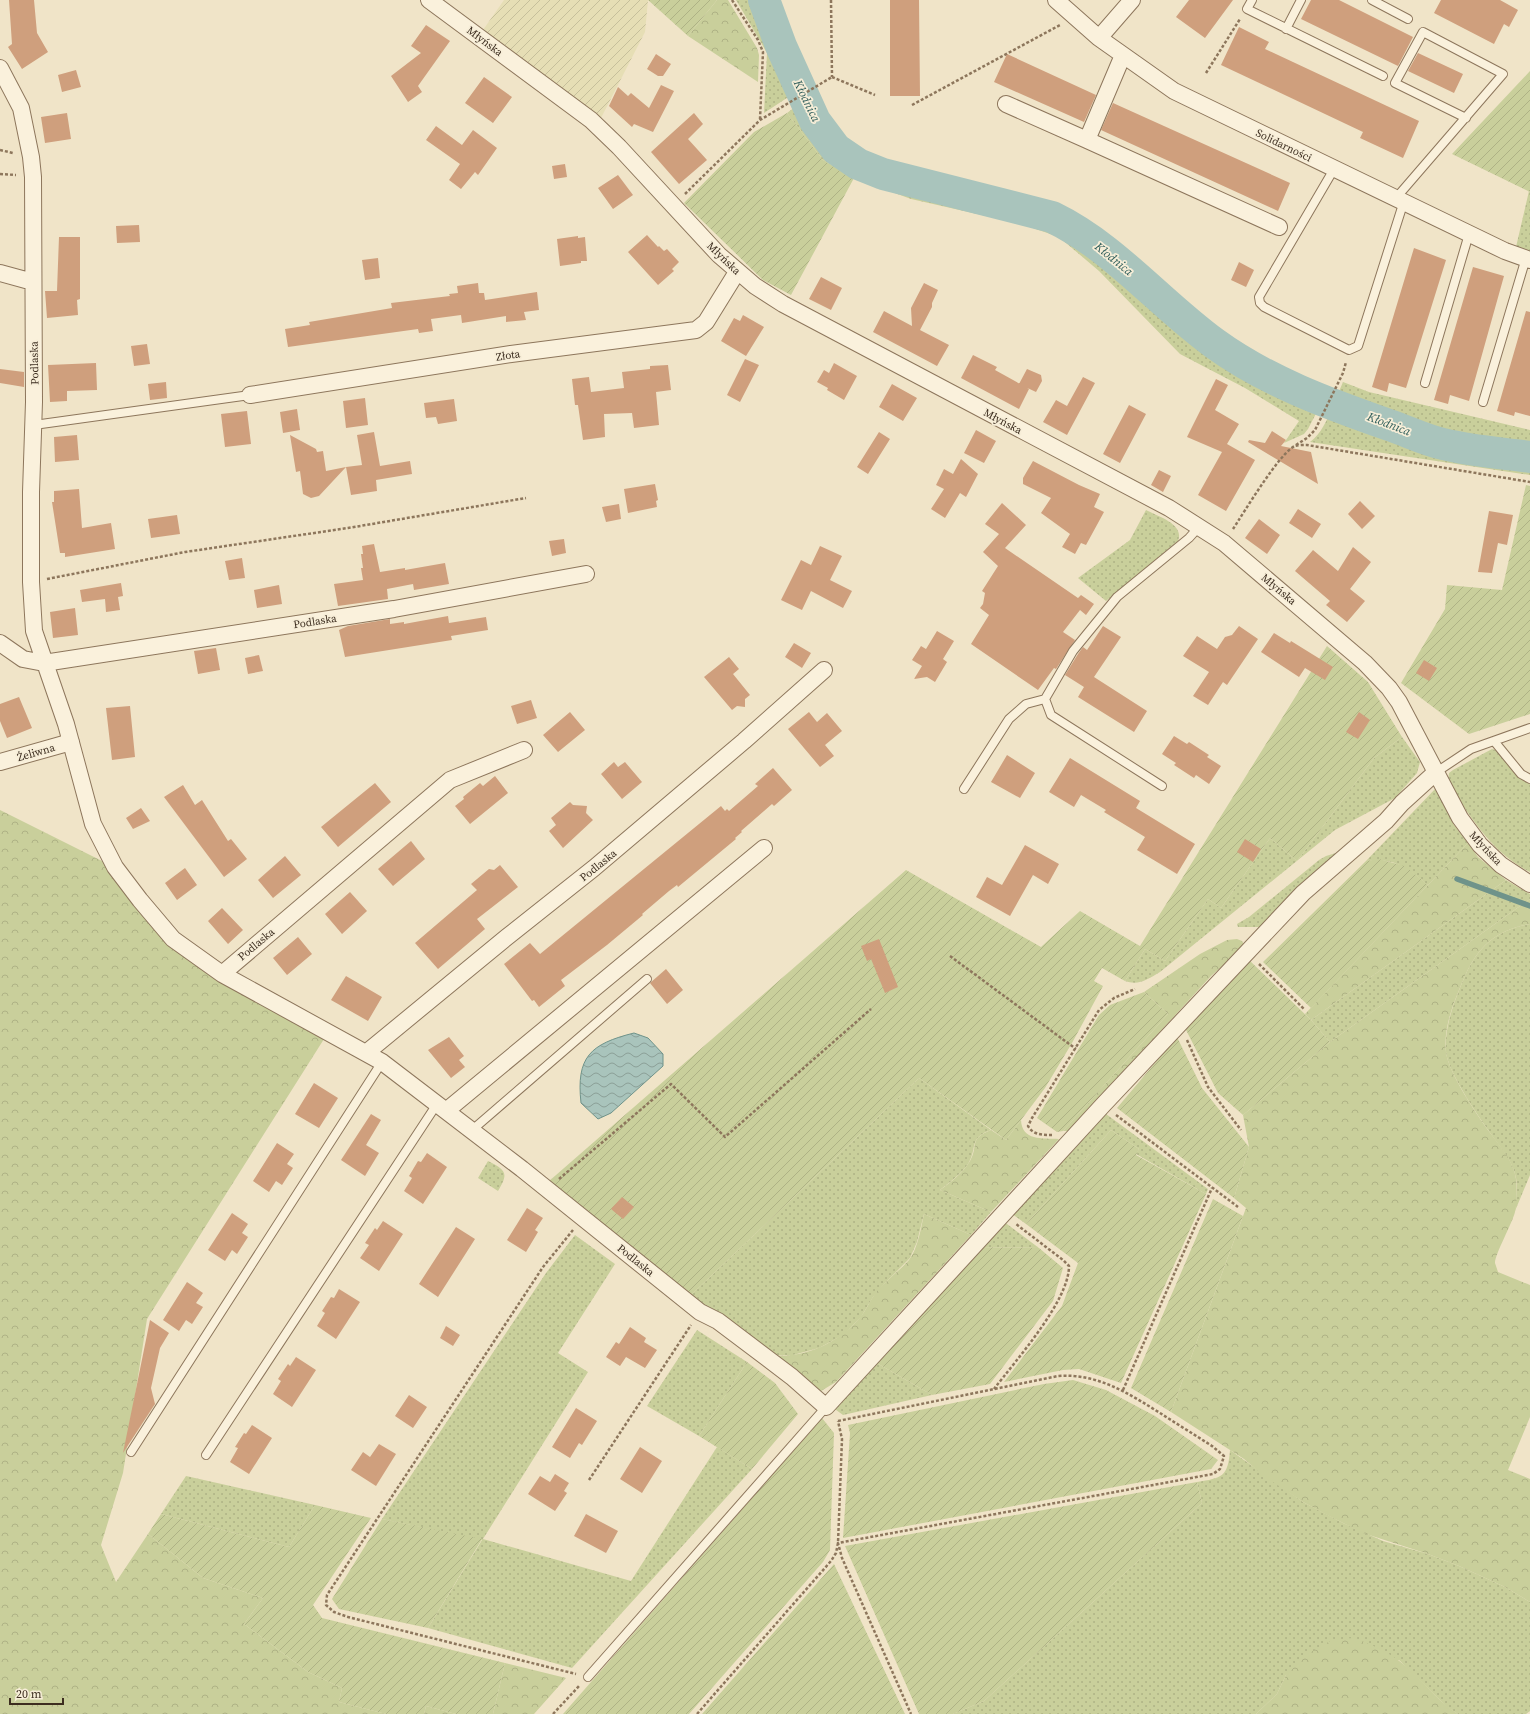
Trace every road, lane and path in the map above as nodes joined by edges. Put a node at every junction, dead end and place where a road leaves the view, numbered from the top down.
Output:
1 (429, 0) edge
2 (732, 0) edge
3 (831, 0) edge
4 (1056, 0) edge
5 (1132, 0) edge
6 (1252, 0) edge
7 (1301, 0) edge
8 (1372, 0) edge
9 (1247, 9) junction
10 (1074, 18) junction
11 (1408, 19) dead end
12 (1286, 28) junction
13 (1099, 38) junction
14 (1123, 56) junction
15 (0, 68) edge
16 (1206, 73) dead end
17 (1383, 76) dead end
18 (832, 77) junction
19 (875, 95) dead end
20 (1006, 104) dead end
21 (912, 105) dead end
22 (1466, 118) junction
23 (760, 120) junction
24 (1087, 140) junction
25 (1334, 169) junction
26 (1400, 200) junction
27 (674, 205) junction
28 (1279, 227) dead end
29 (1469, 234) junction
30 (1528, 259) edge
31 (737, 272) junction
32 (0, 273) edge
33 (33, 282) junction
34 (1343, 373) dead end
35 (1425, 383) dead end
36 (250, 395) joint
37 (1483, 402) dead end
38 (34, 425) junction
39 (1295, 446) junction
40 (1530, 482) edge
41 (526, 498) dead end
42 (1199, 527) junction
43 (1224, 544) junction
44 (586, 574) dead end
45 (31, 582) junction
46 (0, 643) edge
47 (44, 663) junction
48 (824, 670) dead end
49 (1045, 698) junction
50 (1530, 728) edge
51 (1494, 741) junction
52 (71, 742) junction
53 (524, 750) dead end
54 (0, 762) edge
55 (1435, 773) junction
56 (1530, 779) edge
57 (1162, 786) dead end
58 (964, 789) dead end
59 (764, 848) dead end
60 (1530, 884) edge
61 (1247, 952) junction
62 (950, 956) dead end
63 (222, 974) junction
64 (647, 979) dead end
65 (1135, 989) dead end
66 (871, 1009) dead end
67 (1304, 1009) dead end
68 (1179, 1023) junction
69 (1076, 1049) junction
70 (366, 1053) junction
71 (382, 1062) junction
72 (1103, 1105) junction
73 (442, 1107) junction
74 (1241, 1130) dead end
75 (472, 1131) junction
76 (1074, 1136) junction
77 (1212, 1188) junction
78 (547, 1190) junction
79 (1238, 1207) dead end
80 (1003, 1214) junction
81 (583, 1218) junction
82 (700, 1312) junction
83 (994, 1389) junction
84 (1123, 1390) junction
85 (826, 1407) junction
86 (838, 1421) junction
87 (132, 1452) dead end
88 (206, 1455) dead end
89 (589, 1480) dead end
90 (838, 1543) junction
91 (588, 1677) junction
92 (553, 1714) edge
93 (697, 1714) edge
94 (911, 1714) edge

1 - 27 street, Młyńska
2 - 23 path
3 - 18 path
4 - 10 street, Solidarności
5 - 13 street
6 - 9 lane
7 - 12 lane
8 - 11 lane
9 - 12 lane
9 - 16 path
10 - 13 street, Solidarności
10 - 21 path
12 - 17 lane
13 - 14 street, Solidarności
14 - 24 street
14 - 25 street, Solidarności
15 - 33 street, Podlaska
18 - 19 path
18 - 23 path
20 - 24 street
22 - 22 lane
22 - 26 lane
23 - 27 path
24 - 28 street
25 - 26 street, Solidarności
25 - 26 lane
26 - 29 street, Solidarności
27 - 31 street, Młyńska
29 - 30 street, Solidarności
29 - 35 lane
30 - 37 lane
31 - 36 street, Złota
31 - 42 street, Młyńska
32 - 33 street
33 - 38 street, Podlaska
34 - 39 path
36 - 38 lane
38 - 45 street, Podlaska
39 - 40 path
39 - 43 path
41 - 45 path
42 - 43 street, Młyńska
42 - 49 lane
43 - 55 street, Młyńska
44 - 47 street, Podlaska
45 - 47 street, Podlaska
46 - 47 street
47 - 52 street, Podlaska
48 - 70 street, Podlaska
49 - 57 lane
49 - 58 lane
50 - 51 lane
51 - 55 lane
51 - 56 lane
52 - 54 street, Żeliwna
52 - 63 street, Podlaska
53 - 63 street, Podlaska
55 - 60 street, Młyńska
55 - 61 street
59 - 73 street
61 - 67 path
61 - 68 street
62 - 69 path
63 - 70 street, Podlaska
64 - 75 lane
65 - 69 path
66 - 78 path
68 - 72 street
68 - 74 path
69 - 76 path
70 - 71 street, Podlaska
71 - 73 street, Podlaska
71 - 87 lane
72 - 76 street
72 - 77 path
73 - 75 street, Podlaska
73 - 88 lane
75 - 78 street, Podlaska
76 - 80 street
77 - 79 path
77 - 84 path
78 - 81 street, Podlaska
80 - 83 path
80 - 85 street
81 - 82 street, Podlaska
81 - 91 path
82 - 85 street, Podlaska
82 - 89 path
83 - 84 path
83 - 86 path
84 - 90 path
85 - 86 path
85 - 91 lane
86 - 90 path
90 - 93 path
90 - 94 path
91 - 92 path

